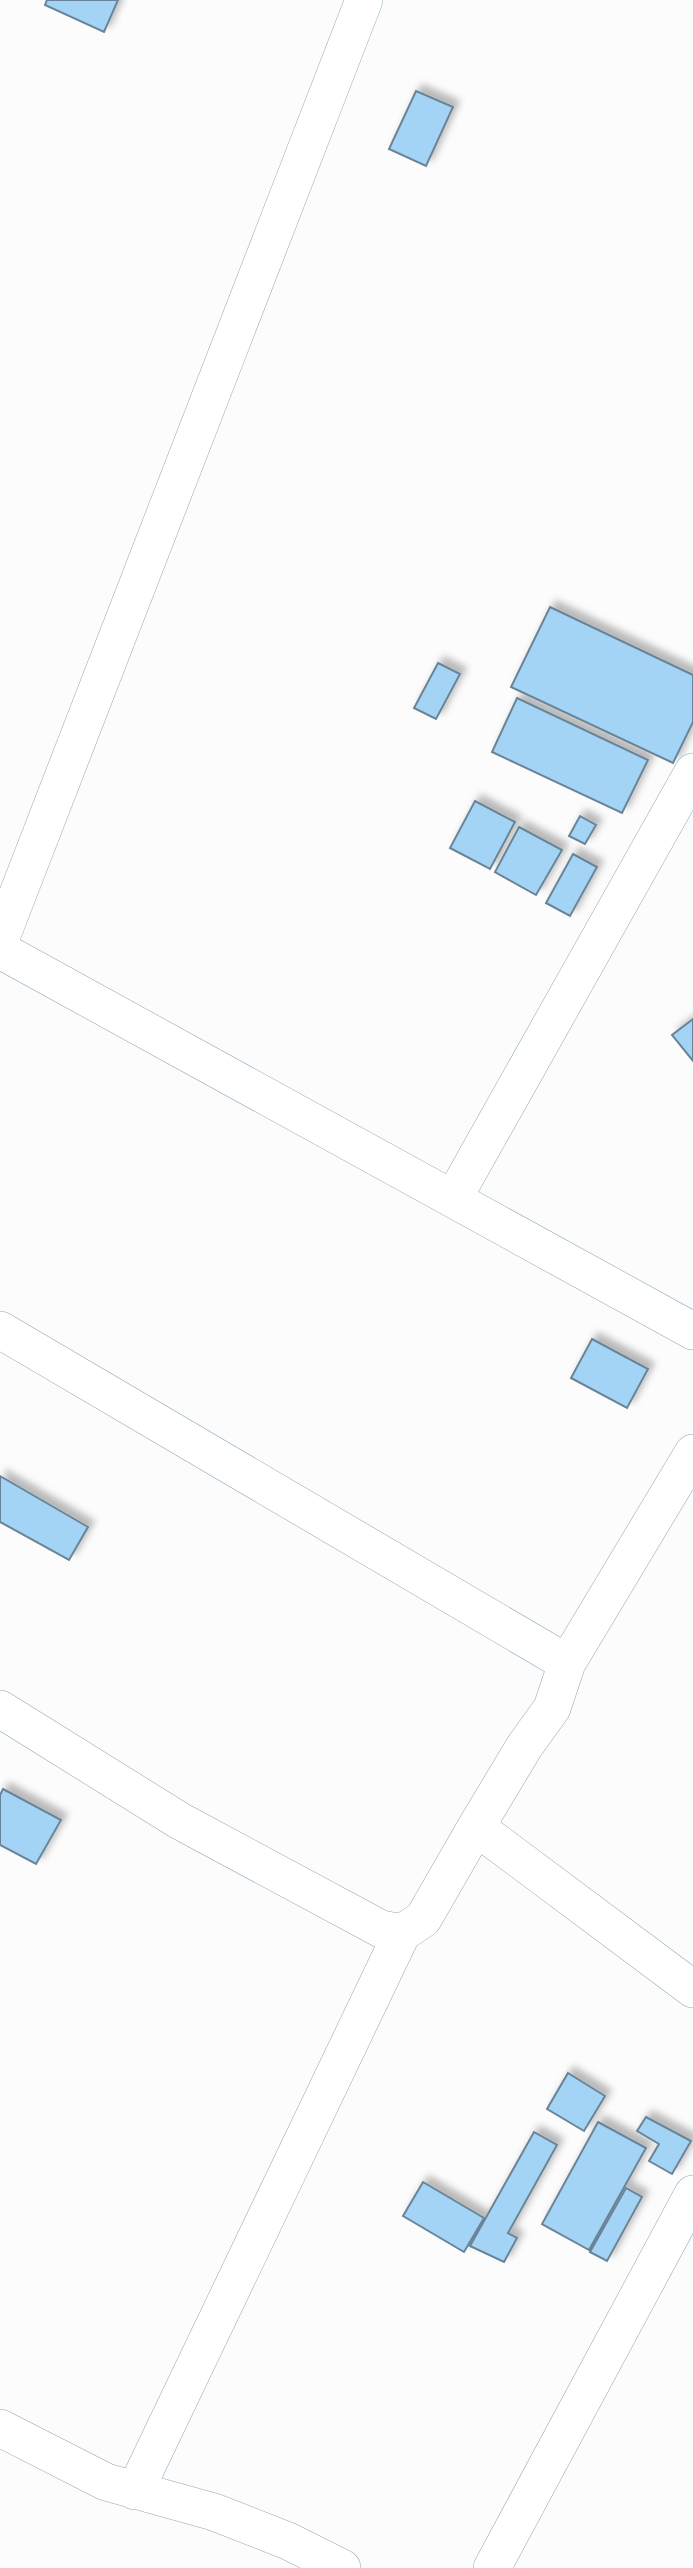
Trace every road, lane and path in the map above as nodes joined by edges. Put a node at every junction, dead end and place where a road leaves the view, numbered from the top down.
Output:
1 (364, 0) edge
2 (693, 772) edge
3 (0, 940) edge
4 (0, 950) edge
5 (453, 1199) junction
6 (0, 1330) edge
7 (693, 1331) edge
8 (693, 1452) edge
9 (567, 1663) junction
10 (0, 1709) edge
11 (476, 1827) junction
12 (402, 1933) junction
13 (693, 1989) edge
14 (693, 2194) edge
15 (0, 2428) edge
16 (135, 2491) junction
17 (342, 2568) edge
18 (492, 2568) edge

1 - 3 street
2 - 5 street
4 - 5 street
5 - 7 street
6 - 9 street
8 - 9 street
9 - 11 street
10 - 12 street
11 - 12 street
11 - 13 street
12 - 16 street
14 - 18 street
15 - 16 street
16 - 17 street

